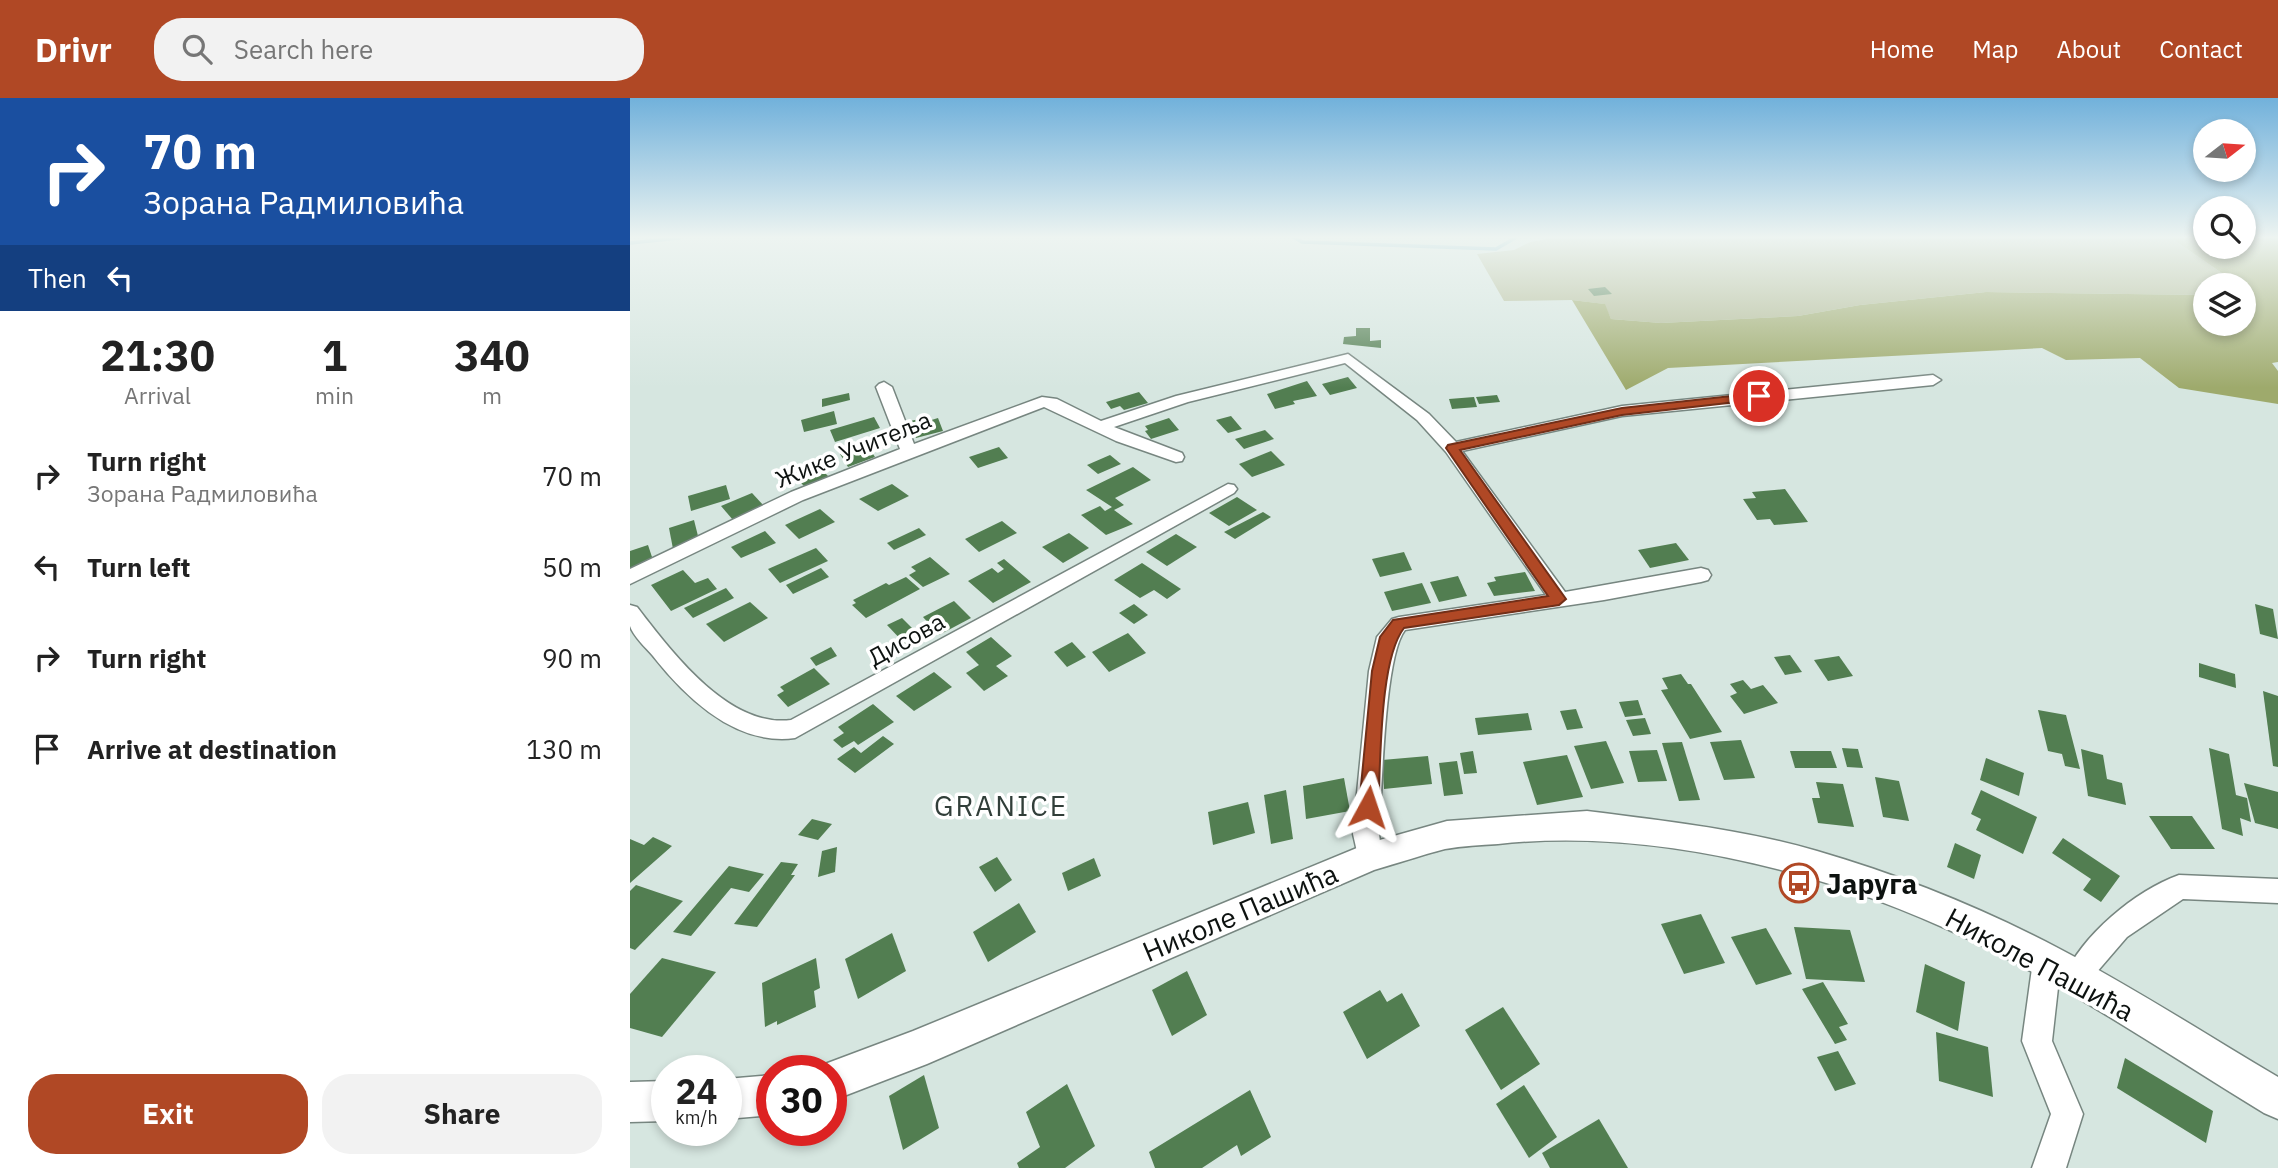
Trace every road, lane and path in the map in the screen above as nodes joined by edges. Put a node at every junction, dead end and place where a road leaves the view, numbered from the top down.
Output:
1 (1933, 380) dead end
2 (884, 387) dead end
3 (1099, 427) junction
4 (1452, 448) junction
5 (909, 451) junction
6 (1176, 457) dead end
7 (1228, 489) dead end
8 (1701, 575) dead end
9 (630, 577) edge
10 (1559, 599) junction
11 (630, 612) edge
12 (1369, 857) junction
13 (2278, 891) edge
14 (2047, 961) junction
15 (2078, 979) junction
16 (847, 1075) edge
17 (2278, 1099) edge
18 (651, 1101) edge
19 (630, 1102) edge
20 (2049, 1168) edge

1 - 4 street
2 - 5 street
3 - 4 street
3 - 5 street, Жике Учитеља
3 - 6 street, Жике Учитеља
4 - 10 street
5 - 9 street, Жике Учитеља
7 - 11 street, Дисова
8 - 10 street
10 - 12 street
12 - 14 street, Николе Пашића
12 - 16 street, Николе Пашића
13 - 15 street
14 - 15 street, Николе Пашића
14 - 20 street
15 - 17 street, Николе Пашића
18 - 19 street

